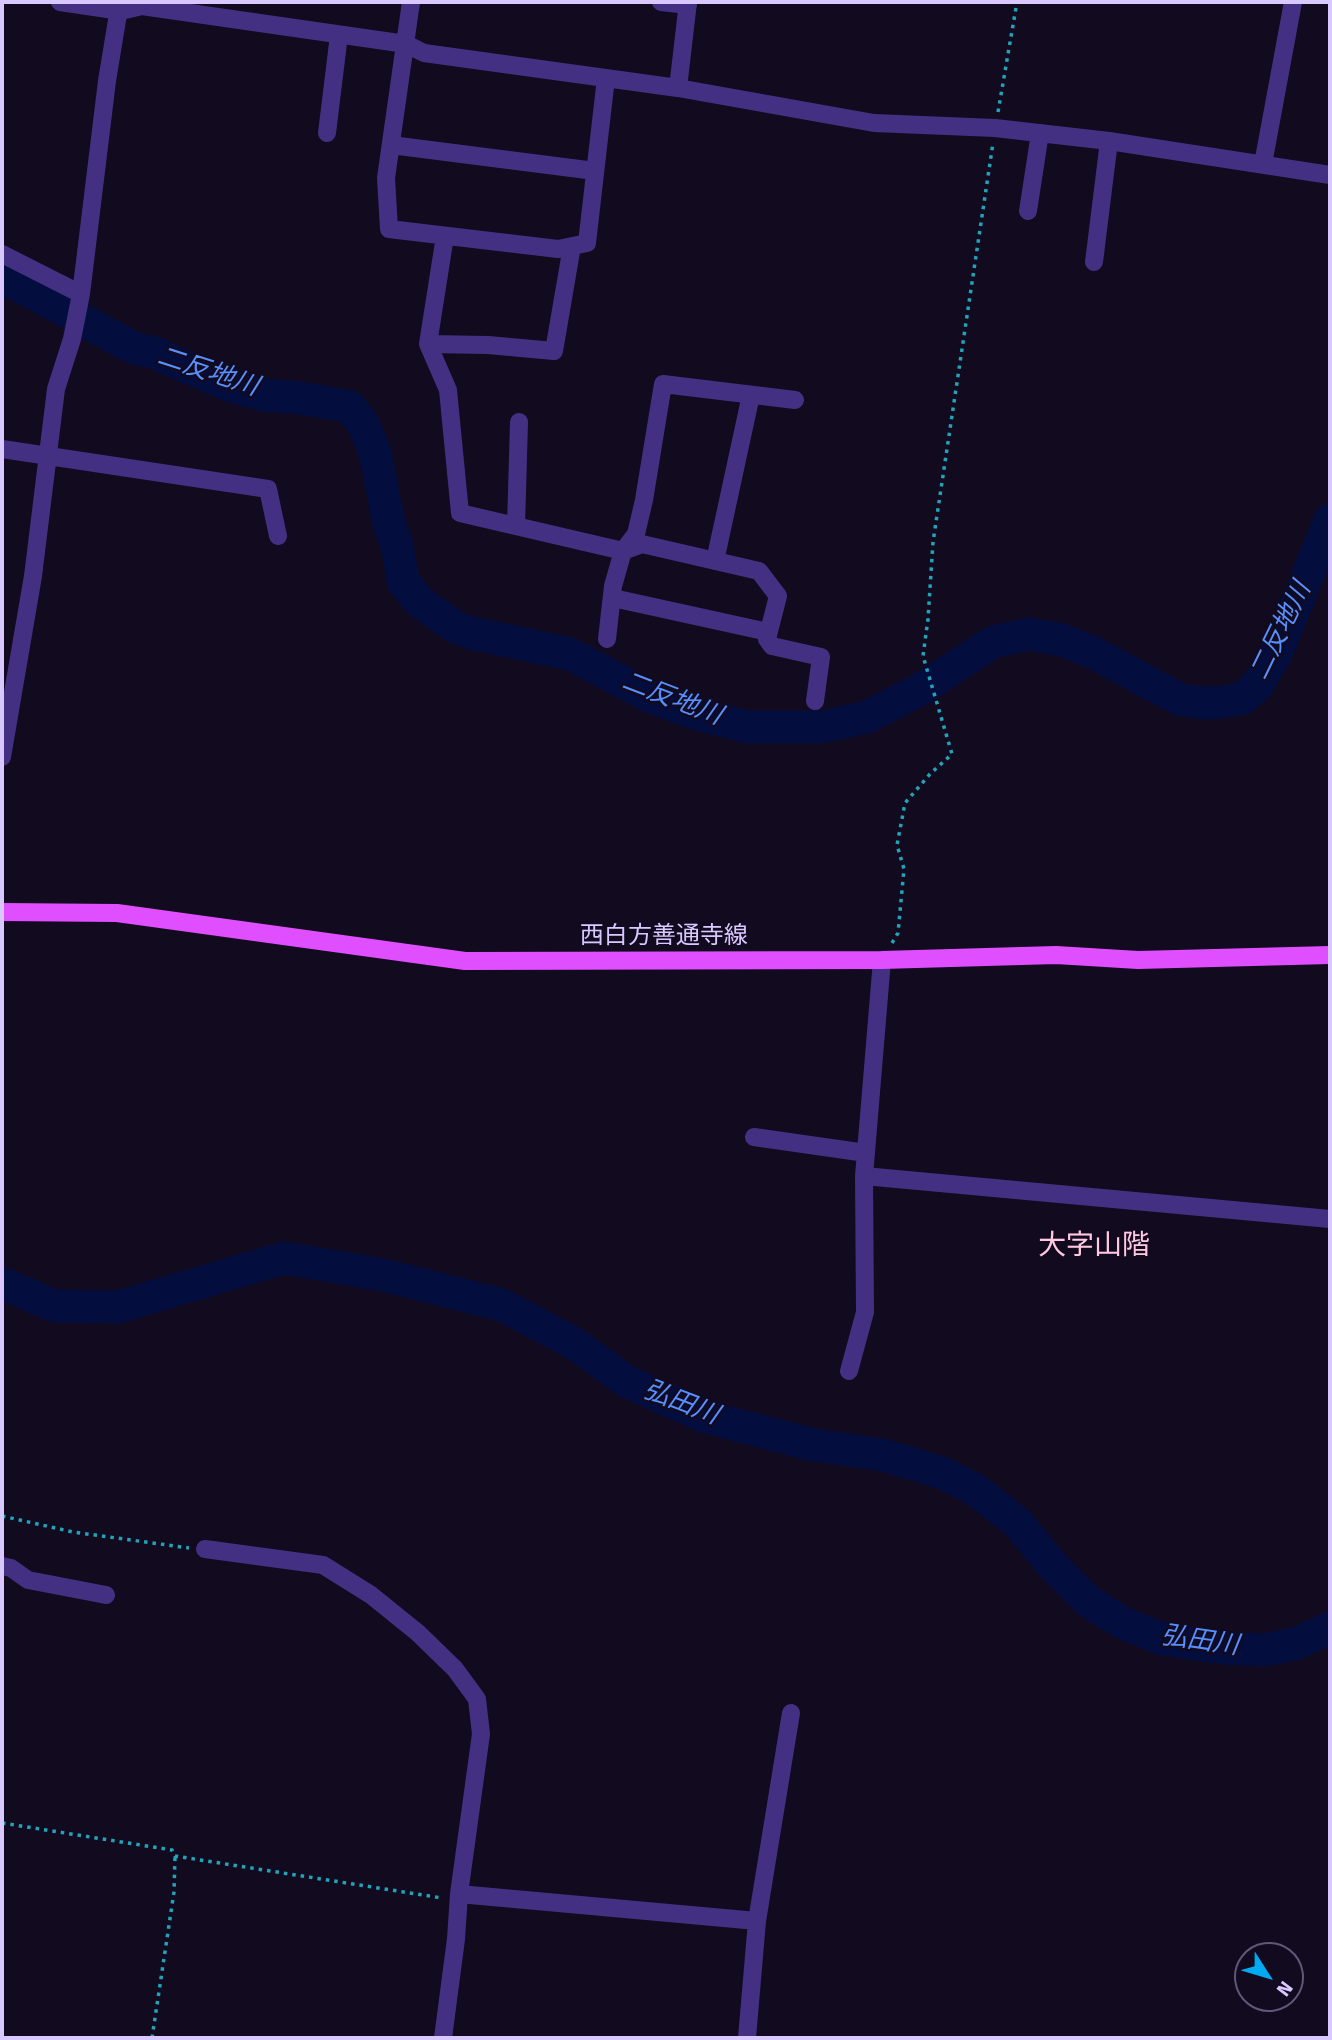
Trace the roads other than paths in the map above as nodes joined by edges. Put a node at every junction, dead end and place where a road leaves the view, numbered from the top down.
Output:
1 (60, 2) edge
2 (411, 2) edge
3 (661, 2) edge
4 (1293, 2) edge
5 (688, 4) edge
6 (120, 6) edge
7 (339, 34) junction
8 (406, 44) junction
9 (606, 78) junction
10 (678, 88) junction
11 (327, 133) dead end
12 (1040, 134) junction
13 (1109, 141) junction
14 (391, 145) junction
15 (1263, 164) junction
16 (595, 171) junction
17 (1330, 175) edge
18 (1028, 211) dead end
19 (445, 236) junction
20 (572, 246) junction
21 (2, 254) edge
22 (1094, 262) dead end
23 (80, 295) junction
24 (428, 344) junction
25 (751, 395) junction
26 (795, 400) dead end
27 (519, 422) dead end
28 (2, 449) edge
29 (48, 456) junction
30 (516, 526) junction
31 (278, 536) dead end
32 (623, 551) junction
33 (715, 561) junction
34 (613, 598) junction
35 (768, 632) junction
36 (607, 639) dead end
37 (815, 701) dead end
38 (2, 757) edge
39 (2, 912) edge
40 (1330, 955) edge
41 (882, 960) junction
42 (754, 1137) dead end
43 (866, 1153) junction
44 (864, 1176) junction
45 (1330, 1219) edge
46 (849, 1371) dead end
47 (205, 1549) road end
48 (2, 1566) edge
49 (106, 1595) dead end
50 (791, 1713) dead end
51 (458, 1897) junction
52 (757, 1921) junction
53 (443, 2038) edge
54 (747, 2038) edge

1 - 6 street
2 - 8 street
3 - 5 street
4 - 15 street
5 - 10 street
6 - 7 street
6 - 23 street
7 - 8 street
7 - 11 street
8 - 9 street
8 - 14 street
9 - 10 street
9 - 16 street
10 - 12 street
12 - 13 street
12 - 18 street
13 - 15 street
13 - 22 street
14 - 16 street
14 - 19 street
15 - 17 street
16 - 20 street
19 - 20 street
19 - 24 street
20 - 24 street
21 - 23 street
23 - 29 street
24 - 30 street
25 - 26 street
25 - 32 street
25 - 33 street
27 - 30 street
28 - 29 street
29 - 31 street
29 - 38 street
30 - 32 street
32 - 33 street
32 - 34 street
33 - 35 street
34 - 35 street
34 - 36 street
35 - 37 street
39 - 41 main road, 西白方善通寺線
40 - 41 main road, 西白方善通寺線
41 - 43 street
42 - 43 street
43 - 44 street
44 - 45 street
44 - 46 street
47 - 51 street
48 - 49 street
50 - 52 street
51 - 52 street
51 - 53 street
52 - 54 street

